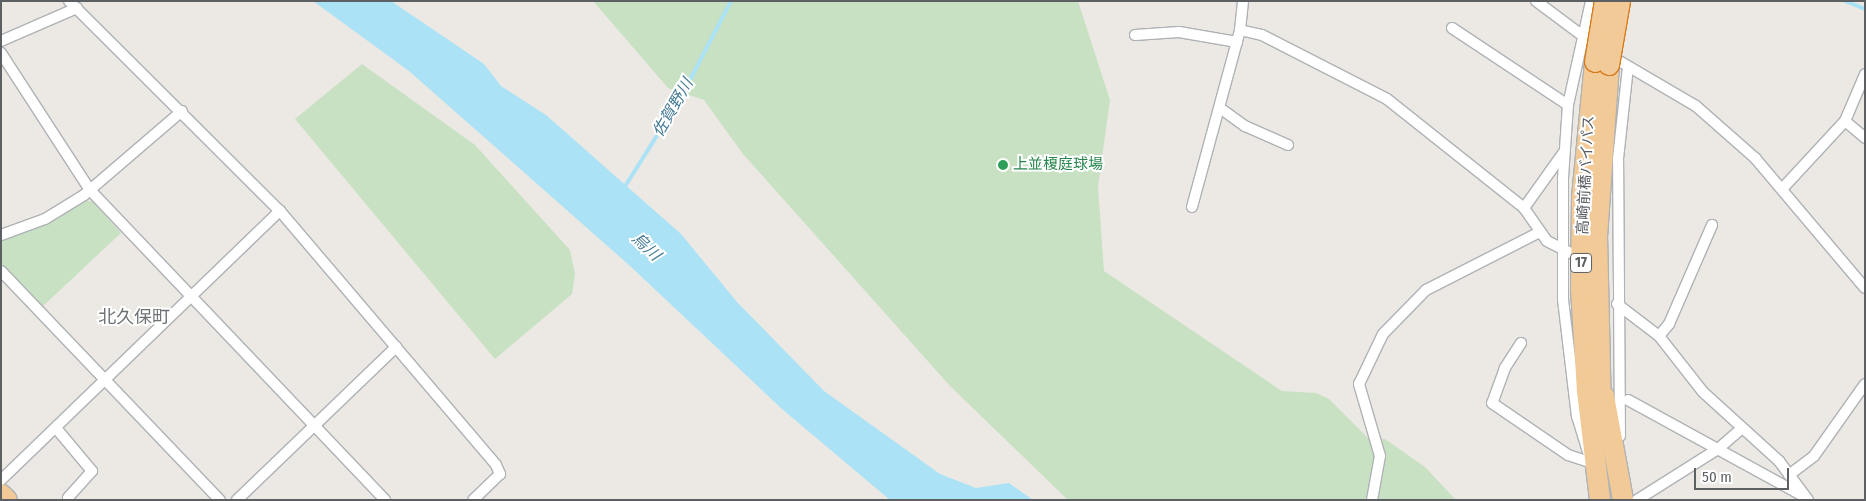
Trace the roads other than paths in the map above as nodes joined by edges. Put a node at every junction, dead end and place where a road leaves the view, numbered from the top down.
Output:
1 (1243, 1) edge
2 (1536, 1) edge
3 (1591, 1) edge
4 (1605, 1) edge
5 (1620, 1) edge
6 (73, 5) edge
7 (1452, 28) dead end
8 (1240, 30) junction
9 (1135, 36) dead end
10 (1584, 37) junction
11 (1, 41) edge
12 (1237, 42) junction
13 (1, 53) edge
14 (1611, 65) junction
15 (1865, 74) edge
16 (1568, 105) junction
17 (1220, 108) junction
18 (182, 111) junction
19 (1845, 121) junction
20 (1865, 138) edge
21 (1288, 145) dead end
22 (1565, 152) junction
23 (1782, 189) junction
24 (90, 190) junction
25 (1192, 207) dead end
26 (1524, 208) junction
27 (280, 211) junction
28 (1712, 225) dead end
29 (1540, 232) junction
30 (1, 235) edge
31 (1567, 252) junction
32 (1604, 254) dead end
33 (1616, 254) junction
34 (1, 271) edge
35 (1865, 288) edge
36 (190, 296) junction
37 (1617, 304) junction
38 (1659, 336) junction
39 (1521, 343) dead end
40 (396, 347) junction
41 (1600, 372) junction
42 (105, 379) junction
43 (1865, 384) edge
44 (1628, 400) dead end
45 (314, 426) junction
46 (56, 428) junction
47 (1740, 430) junction
48 (1718, 449) junction
49 (1595, 464) junction
50 (1789, 475) junction
51 (1, 480) edge
52 (1, 494) edge
53 (68, 498) dead end
54 (1808, 499) edge
55 (6, 500) edge
56 (220, 500) edge
57 (237, 500) edge
58 (385, 500) edge
59 (474, 500) edge
60 (1372, 500) edge
61 (1600, 500) edge
62 (1612, 500) edge
63 (1623, 500) edge
64 (1637, 500) edge

1 - 8 street
2 - 10 street
3 - 10 street
4 - 14 highway, 高崎前橋バイパス / 17, bridge
5 - 14 highway, 高崎前橋バイパス / 17, bridge
6 - 11 street
6 - 18 street
7 - 16 street
8 - 12 street
8 - 26 street
9 - 12 street
10 - 14 street
10 - 16 street
12 - 17 street
13 - 24 street
14 - 23 street
14 - 33 street
14 - 41 highway, 高崎前橋バイパス / 17
14 - 49 highway, 高崎前橋バイパス / 17
15 - 19 street
16 - 22 street
17 - 21 street
17 - 25 street
18 - 24 street
18 - 27 street
19 - 20 street
19 - 23 street
22 - 26 street
22 - 31 street
23 - 35 street
24 - 30 street
24 - 36 street
26 - 29 street
27 - 36 street
27 - 40 street
28 - 38 street
29 - 31 street
29 - 60 street
31 - 49 street
32 - 33 street
33 - 37 street
34 - 42 street
36 - 42 street
36 - 45 street
37 - 38 street
37 - 63 street
38 - 47 street
39 - 49 street
40 - 45 street
40 - 59 street
41 - 62 highway, 高崎前橋バイパス / 17
41 - 63 highway, 17
42 - 46 street
42 - 56 street
43 - 50 street
44 - 48 street
45 - 57 street
45 - 58 street
46 - 51 street
46 - 53 street
47 - 48 street
47 - 50 street
48 - 54 street
48 - 64 street
49 - 61 highway, 高崎前橋バイパス / 17
50 - 54 street
52 - 55 highway

